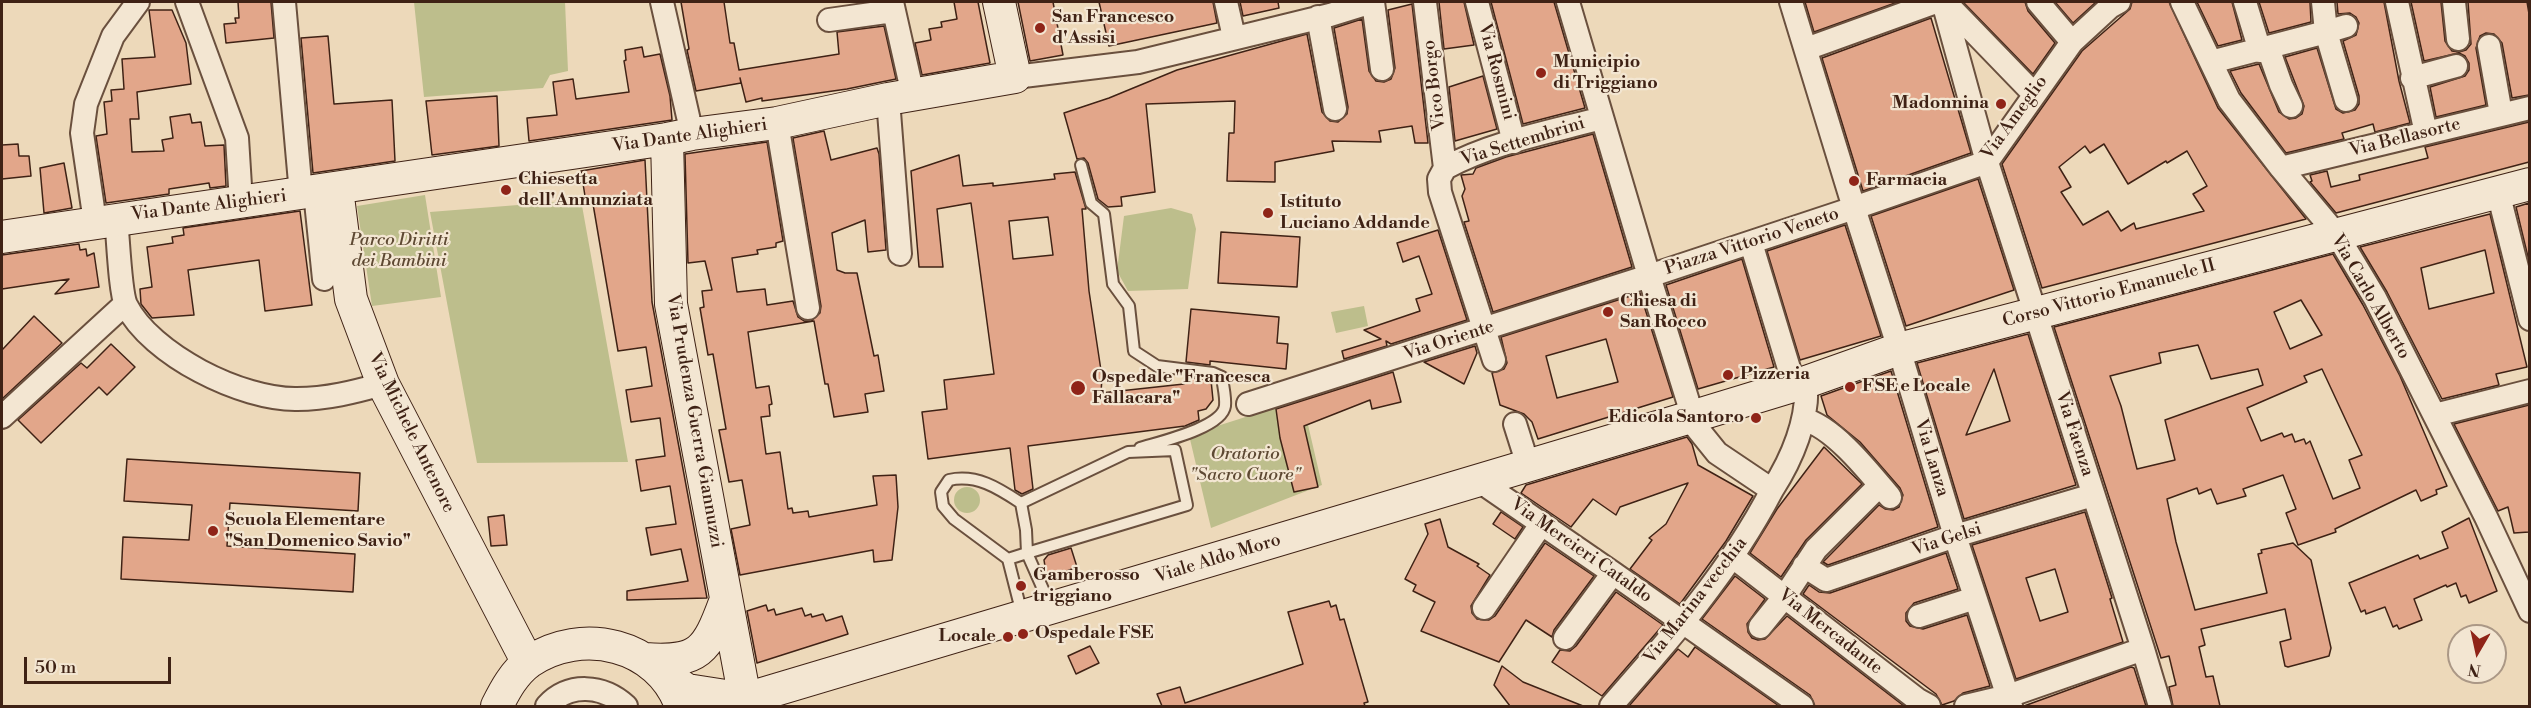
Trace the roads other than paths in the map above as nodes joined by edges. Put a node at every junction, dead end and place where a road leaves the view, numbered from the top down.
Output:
1 (138, 2) edge
2 (187, 2) edge
3 (284, 2) edge
4 (662, 2) edge
5 (999, 2) edge
6 (1226, 2) edge
7 (1372, 2) edge
8 (1425, 2) edge
9 (1477, 2) edge
10 (1568, 2) edge
11 (1791, 2) edge
12 (1936, 2) edge
13 (1944, 2) edge
14 (2038, 2) edge
15 (2182, 2) edge
16 (2246, 2) edge
17 (2323, 2) edge
18 (2397, 2) edge
19 (2454, 2) edge
20 (2111, 3) edge
21 (892, 6) edge
22 (1325, 11) edge
23 (829, 20) dead end
24 (2336, 29) junction
25 (1234, 37) junction
26 (2458, 39) dead end
27 (2072, 42) junction
28 (2489, 45) dead end
29 (1806, 49) junction
30 (2264, 49) junction
31 (2211, 62) junction
32 (2456, 66) dead end
33 (1382, 69) dead end
34 (1016, 77) junction
35 (2412, 78) junction
36 (2034, 94) junction
37 (901, 97) junction
38 (2346, 100) dead end
39 (2291, 106) dead end
40 (2529, 108) edge
41 (1335, 109) dead end
42 (2501, 114) junction
43 (1602, 118) junction
44 (777, 123) junction
45 (2426, 133) junction
46 (679, 137) junction
47 (1514, 142) junction
48 (1987, 162) junction
49 (1081, 165) dead end
50 (1445, 168) junction
51 (2281, 168) junction
52 (2529, 184) edge
53 (318, 192) junction
54 (2498, 192) junction
55 (241, 202) junction
56 (1854, 208) junction
57 (105, 220) junction
58 (2337, 235) junction
59 (2, 237) edge
60 (1751, 243) junction
61 (900, 254) dead end
62 (1649, 276) junction
63 (324, 279) dead end
64 (125, 304) junction
65 (808, 308) dead end
66 (2528, 309) edge
67 (2035, 313) junction
68 (1485, 329) junction
69 (1899, 350) junction
70 (1494, 360) dead end
71 (1800, 383) junction
72 (383, 384) junction
73 (2529, 391) edge
74 (1248, 404) dead end
75 (2435, 416) junction
76 (2, 417) edge
77 (1691, 417) junction
78 (1803, 419) junction
79 (1515, 424) dead end
80 (1128, 452) junction
81 (1528, 465) junction
82 (1478, 480) junction
83 (1772, 490) junction
84 (2093, 495) junction
85 (1021, 503) junction
86 (1542, 523) junction
87 (1955, 536) junction
88 (1027, 553) junction
89 (1733, 557) junction
90 (1008, 559) junction
91 (1804, 566) junction
92 (1613, 573) junction
93 (1785, 596) junction
94 (1975, 598) junction
95 (725, 602) junction
96 (1484, 609) dead end
97 (2529, 611) edge
98 (1038, 613) junction
99 (1919, 616) dead end
100 (1684, 623) junction
101 (1760, 627) dead end
102 (1565, 638) dead end
103 (2143, 649) junction
104 (528, 663) junction
105 (653, 666) junction
106 (2009, 701) edge
107 (740, 703) edge
108 (497, 706) edge
109 (547, 706) edge
110 (626, 706) edge
111 (681, 706) edge
112 (1611, 706) edge
113 (1802, 706) edge
114 (1929, 706) edge
115 (1966, 706) edge
116 (2160, 706) edge

1 - 57 street
2 - 55 street
3 - 53 street
4 - 46 street
5 - 34 street
6 - 25 street
7 - 22 street, Via Dante Alighieri
7 - 33 street
8 - 50 street, Vico Borgo
9 - 47 street, Via Rosmini
10 - 43 street, Piazza Vittorio Veneto
11 - 29 street, Piazza Vittorio Veneto
12 - 29 street
13 - 36 street
13 - 48 street, Via Faenza
14 - 27 street
15 - 31 street, Via Carlo Alberto
16 - 30 street
17 - 24 street
18 - 35 street
19 - 26 street
20 - 27 street, Via Ameglio
21 - 23 street
21 - 37 street
22 - 25 street, Via Dante Alighieri
22 - 41 street
24 - 30 street
24 - 38 street
25 - 34 street, Via Dante Alighieri
27 - 36 street, Via Ameglio
28 - 42 street
29 - 56 street, Piazza Vittorio Veneto
30 - 31 street
30 - 39 street
31 - 51 street, Via Carlo Alberto
32 - 35 street
34 - 37 street, Via Dante Alighieri
35 - 45 street
36 - 48 street, Via Ameglio
37 - 44 street, Via Dante Alighieri
37 - 61 street
40 - 42 street, Via Bellasorte
42 - 45 street, Via Bellasorte
43 - 47 street, Via Settembrini
43 - 62 street, Piazza Vittorio Veneto
44 - 46 street, Via Dante Alighieri
44 - 65 street
45 - 51 street, Via Bellasorte
46 - 53 street, Via Dante Alighieri
46 - 95 street, Via Prudenza Guerra Giannuzzi
47 - 50 street, Via Settembrini
48 - 56 street, Via Ameglio
48 - 67 street, Via Faenza
49 - 80 lane
50 - 68 street, Vico Borgo
51 - 58 street, Via Carlo Alberto
52 - 54 street, Corso Vittorio Emanuele II
53 - 55 street, Via Dante Alighieri
53 - 63 street
53 - 72 street, Via Michele Antenore
54 - 58 street, Corso Vittorio Emanuele II
54 - 66 street
55 - 57 street, Via Dante Alighieri
56 - 60 street, Piazza Vittorio Veneto
56 - 69 street, Via Lanza
57 - 59 street, Via Dante Alighieri
57 - 64 street
58 - 67 street, Corso Vittorio Emanuele II
58 - 75 street, Via Carlo Alberto
60 - 62 street, Piazza Vittorio Veneto
60 - 71 street
62 - 68 street, Via Oriente
62 - 77 street
64 - 72 street
64 - 76 street
67 - 69 street, Corso Vittorio Emanuele II
67 - 84 street, Via Faenza
68 - 70 street, Vico Borgo
68 - 74 street, Via Oriente
69 - 71 street, Corso Vittorio Emanuele II
69 - 87 street, Via Lanza
71 - 77 street, Corso Vittorio Emanuele II
71 - 78 street, Via Marina vecchia
72 - 104 street, Via Michele Antenore
73 - 75 street
75 - 97 street, Via Carlo Alberto
77 - 81 street, Viale Aldo Moro
77 - 83 street
78 - 83 street, Via Marina vecchia
78 - 91 street
79 - 81 street
80 - 85 lane
80 - 88 lane
81 - 82 street, Viale Aldo Moro
82 - 86 street, Via Mercieri Cataldo
82 - 98 street, Viale Aldo Moro
83 - 89 street, Via Marina vecchia
84 - 87 street, Via Gelsi
84 - 103 street, Via Faenza
85 - 88 lane
85 - 90 lane
86 - 92 street, Via Mercieri Cataldo
86 - 96 street
87 - 91 street, Via Gelsi
87 - 94 street, Via Lanza
88 - 90 lane
88 - 98 lane
89 - 93 street, Via Mercadante
89 - 100 street, Via Marina vecchia
90 - 98 lane
91 - 93 street
92 - 100 street, Via Mercieri Cataldo
92 - 102 street
93 - 101 street
93 - 114 street, Via Mercadante
94 - 99 street
94 - 106 street, Via Lanza
95 - 105 street
95 - 107 street, Via Prudenza Guerra Giannuzzi
98 - 107 street, Viale Aldo Moro
100 - 112 street, Via Marina vecchia
100 - 113 street, Via Mercieri Cataldo
103 - 106 street
103 - 116 street, Via Faenza
104 - 105 street
104 - 108 street
105 - 107 street, Viale Aldo Moro
105 - 111 street
106 - 115 street
109 - 110 street

